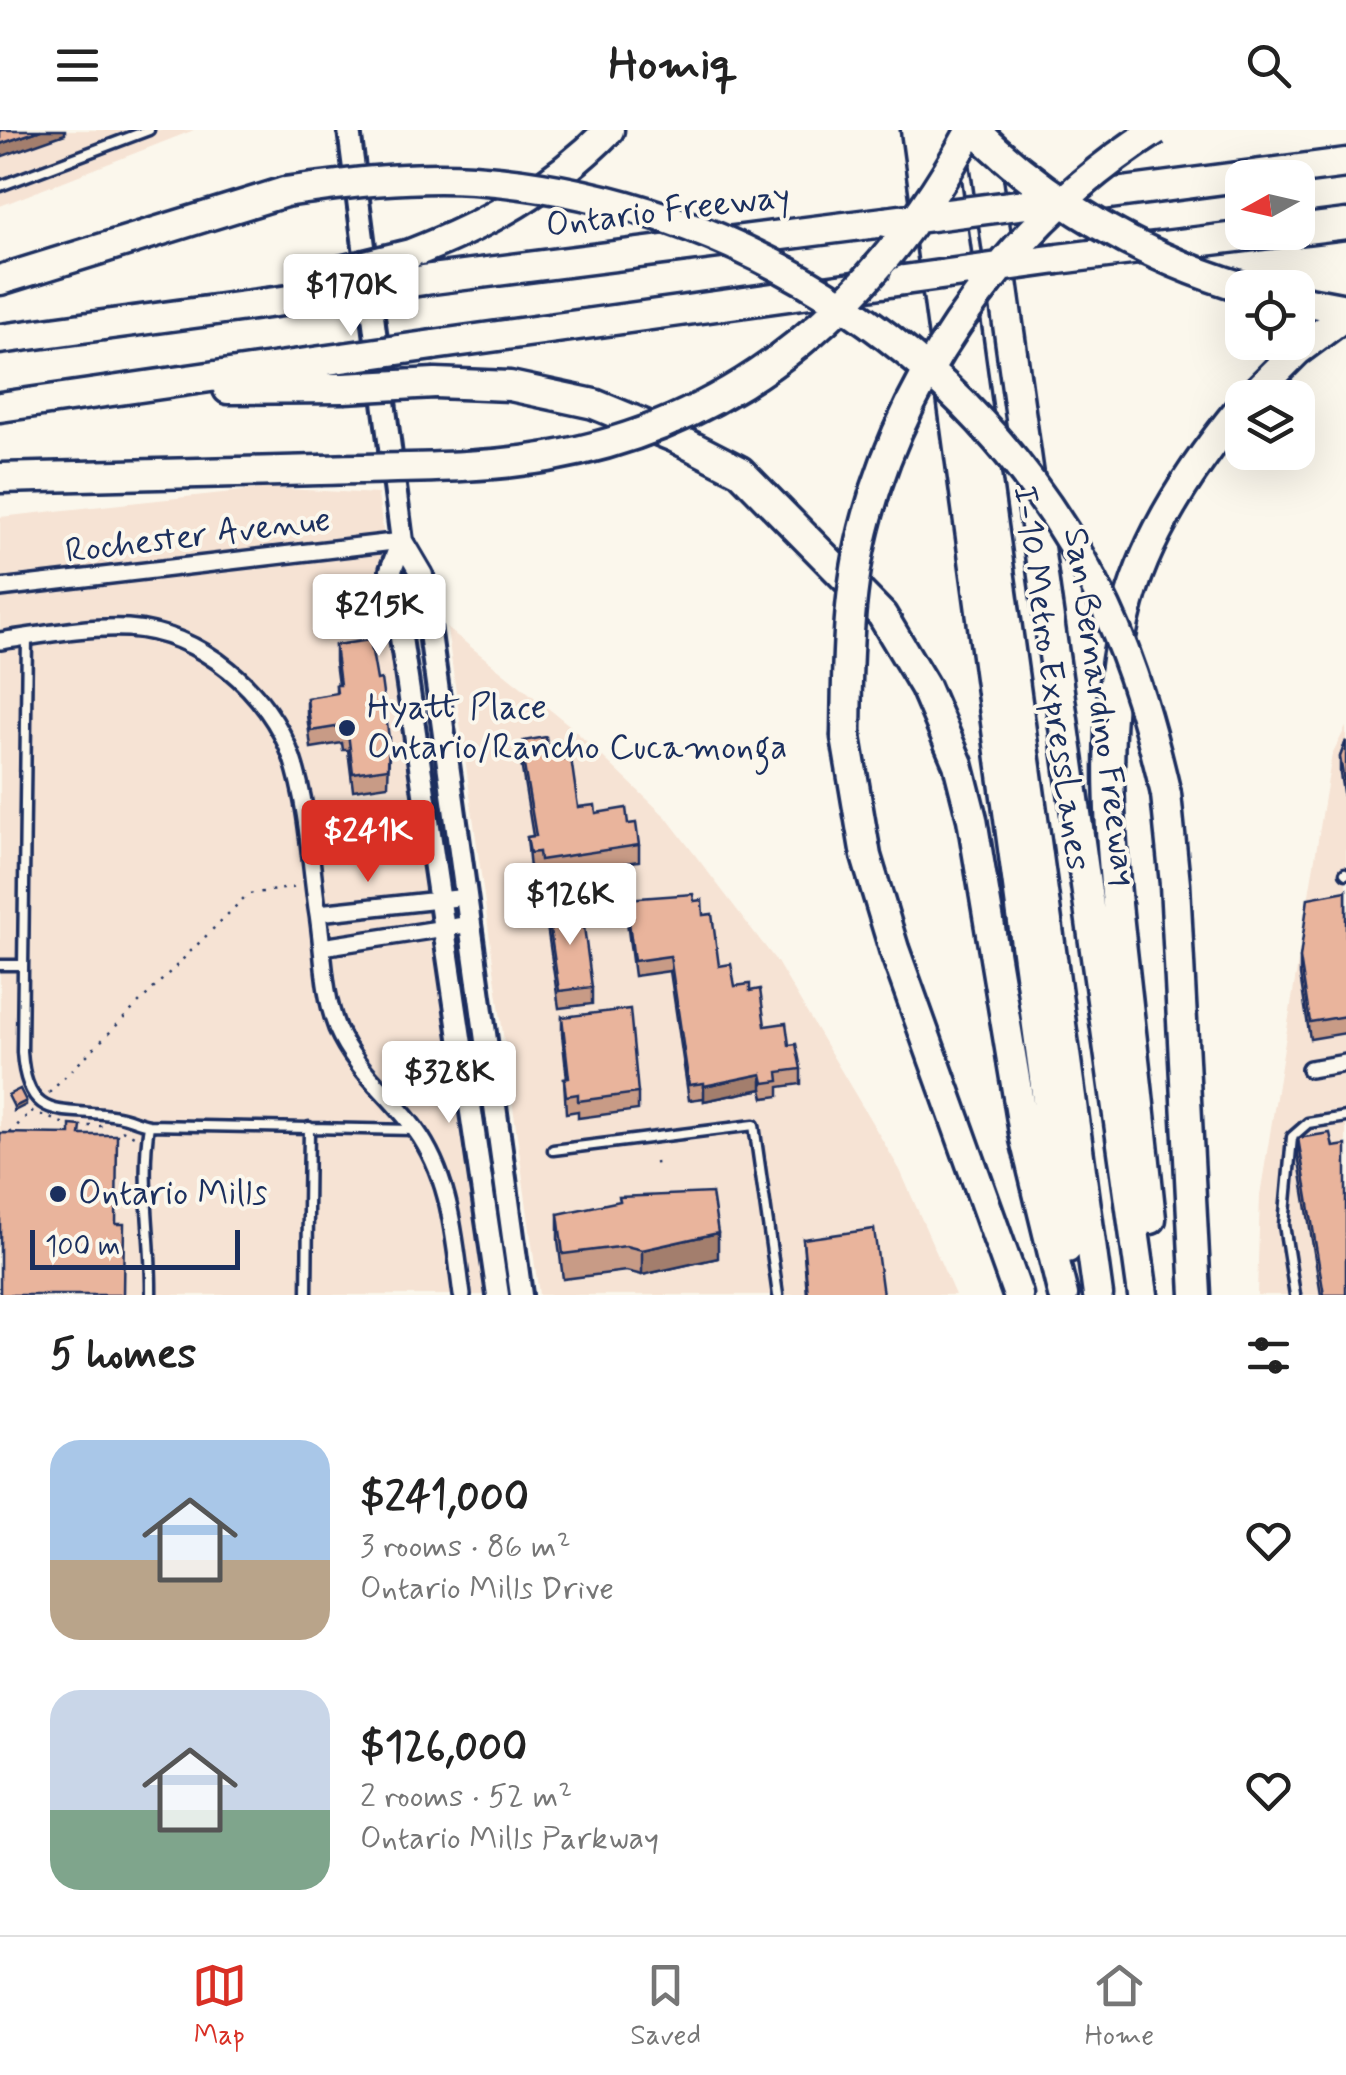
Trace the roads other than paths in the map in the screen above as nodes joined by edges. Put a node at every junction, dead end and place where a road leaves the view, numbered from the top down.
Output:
1 (149, 130) edge
2 (349, 130) edge
3 (609, 130) edge
4 (916, 130) edge
5 (939, 130) edge
6 (976, 130) edge
7 (1156, 130) edge
8 (1346, 163) edge
9 (0, 186) edge
10 (1346, 224) edge
11 (1315, 228) edge
12 (1225, 239) edge
13 (0, 280) edge
14 (1225, 280) edge
15 (331, 284) junction
16 (1315, 304) edge
17 (1346, 312) edge
18 (0, 339) edge
19 (1268, 380) edge
20 (117, 391) junction
21 (0, 407) edge
22 (1225, 429) edge
23 (0, 478) edge
24 (402, 542) junction
25 (0, 588) edge
26 (27, 637) junction
27 (0, 640) edge
28 (467, 897) junction
29 (442, 899) junction
30 (318, 913) junction
31 (471, 924) junction
32 (446, 927) junction
33 (322, 947) junction
34 (0, 965) edge
35 (24, 965) junction
36 (1346, 1063) edge
37 (1310, 1069) dead end
38 (1346, 1117) edge
39 (149, 1125) junction
40 (308, 1127) junction
41 (416, 1130) junction
42 (553, 1150) dead end
43 (151, 1295) edge
44 (307, 1295) edge
45 (462, 1295) edge
46 (498, 1295) edge
47 (522, 1295) edge
48 (778, 1295) edge
49 (1018, 1295) edge
50 (1063, 1295) edge
51 (1074, 1295) edge
52 (1098, 1295) edge
53 (1146, 1295) edge
54 (1196, 1295) edge
55 (1295, 1295) edge

1 - 9 lane
2 - 24 main road
3 - 15 highway, bridge
4 - 51 highway
5 - 52 highway, I-10 Metro ExpressLanes
6 - 14 highway, bridge
6 - 23 highway, bridge
6 - 53 highway, San Bernardino Freeway
7 - 49 highway, bridge
8 - 15 highway, Ontario Freeway, bridge
10 - 11 highway
12 - 20 highway, bridge
13 - 54 highway, bridge
15 - 18 highway, Ontario Freeway
16 - 17 highway
17 - 19 highway
20 - 21 highway
20 - 50 highway, bridge
22 - 53 highway
24 - 25 street, Rochester Avenue
24 - 28 main road
24 - 29 main road
26 - 27 street
26 - 30 street
26 - 35 lane
28 - 29 street
28 - 31 main road
29 - 30 street
29 - 32 main road
30 - 33 street
31 - 32 street
31 - 47 main road
32 - 33 street
32 - 46 main road
33 - 41 street
34 - 35 lane
35 - 39 lane
36 - 37 street
38 - 55 lane
39 - 40 lane
39 - 43 lane
40 - 41 lane
40 - 44 lane
41 - 45 street
42 - 48 lane

